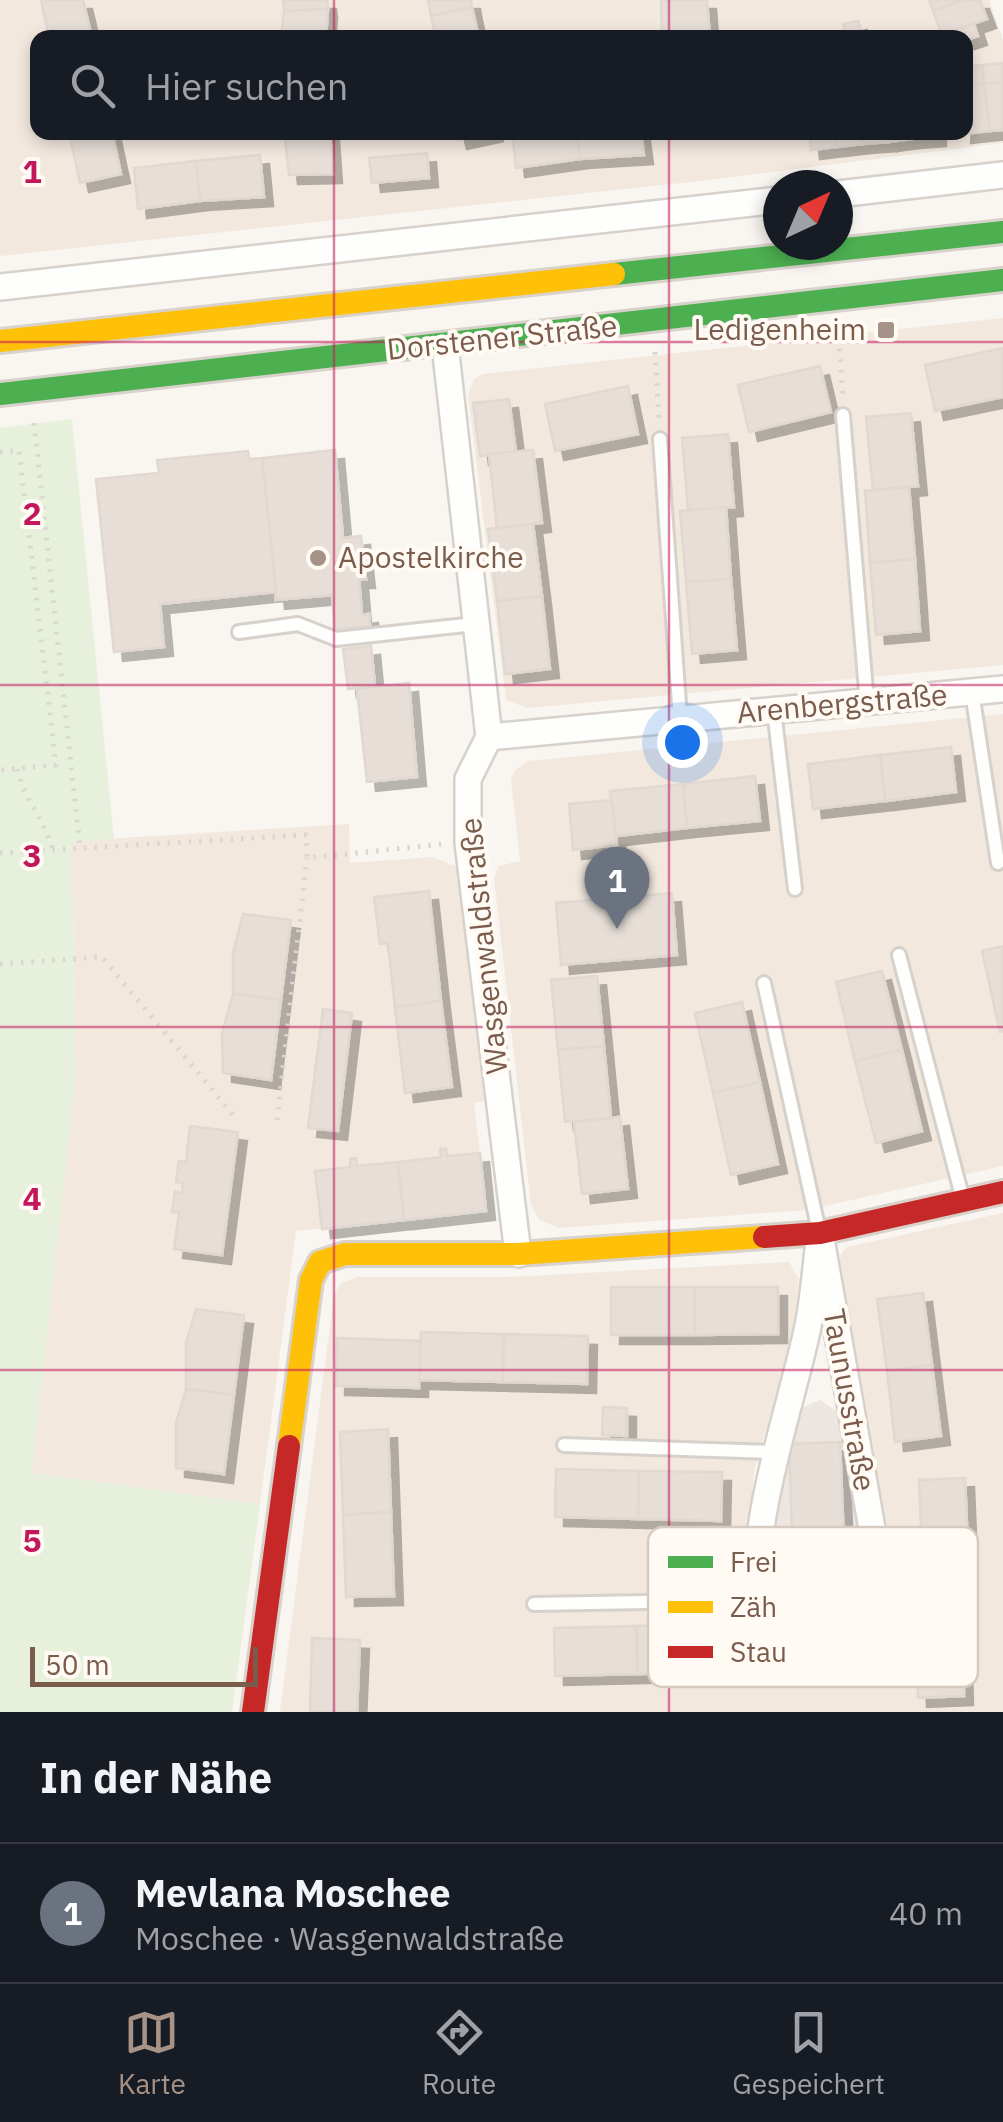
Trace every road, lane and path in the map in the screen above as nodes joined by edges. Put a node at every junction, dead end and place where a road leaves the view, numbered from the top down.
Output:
1 (1003, 176) edge
2 (853, 192) edge
3 (763, 202) edge
4 (1003, 232) edge
5 (1003, 280) edge
6 (0, 287) edge
7 (836, 298) junction
8 (654, 321) junction
9 (0, 341) edge
10 (445, 344) junction
11 (31, 391) junction
12 (0, 394) edge
13 (843, 415) joint
14 (660, 439) joint
15 (0, 452) edge
16 (475, 624) junction
17 (239, 632) dead end
18 (1003, 689) edge
19 (972, 692) junction
20 (867, 703) junction
21 (774, 710) junction
22 (680, 718) junction
23 (488, 737) junction
24 (16, 769) junction
25 (0, 770) edge
26 (468, 844) junction
27 (80, 848) junction
28 (52, 850) junction
29 (0, 854) edge
30 (307, 858) junction
31 (998, 862) dead end
32 (795, 889) dead end
33 (899, 955) dead end
34 (0, 964) edge
35 (764, 983) dead end
36 (233, 1115) dead end
37 (278, 1120) dead end
38 (1003, 1192) edge
39 (963, 1201) junction
40 (820, 1234) junction
41 (518, 1254) junction
42 (564, 1445) dead end
43 (774, 1452) junction
44 (766, 1527) edge
45 (869, 1527) edge
46 (648, 1602) edge
47 (534, 1604) dead end
48 (253, 1712) edge

1 - 2 street
3 - 6 street
4 - 9 street, Dorstener Straße
5 - 7 street, Dorstener Straße
7 - 8 street, Dorstener Straße
7 - 13 path
8 - 10 street, Dorstener Straße
8 - 14 path
10 - 11 street, Dorstener Straße
10 - 16 street
11 - 12 street, Dorstener Straße
11 - 27 path
13 - 20 lane
14 - 22 lane
15 - 24 path
16 - 17 lane
16 - 23 street
18 - 19 street, Arenbergstraße
19 - 20 street, Arenbergstraße
19 - 31 lane
20 - 21 street, Arenbergstraße
21 - 22 street, Arenbergstraße
21 - 32 lane
22 - 23 street, Arenbergstraße
23 - 26 street, Wasgenwaldstraße
24 - 25 path
24 - 28 path
26 - 30 path
26 - 41 street, Wasgenwaldstraße
27 - 28 path
27 - 30 path
28 - 29 path
30 - 37 path
33 - 39 lane
34 - 36 path
35 - 40 lane
38 - 39 street
39 - 40 street
40 - 41 street
40 - 43 street, Taunusstraße
40 - 45 street, Taunusstraße
41 - 48 street
42 - 43 lane
43 - 44 street, Taunusstraße
46 - 47 lane

